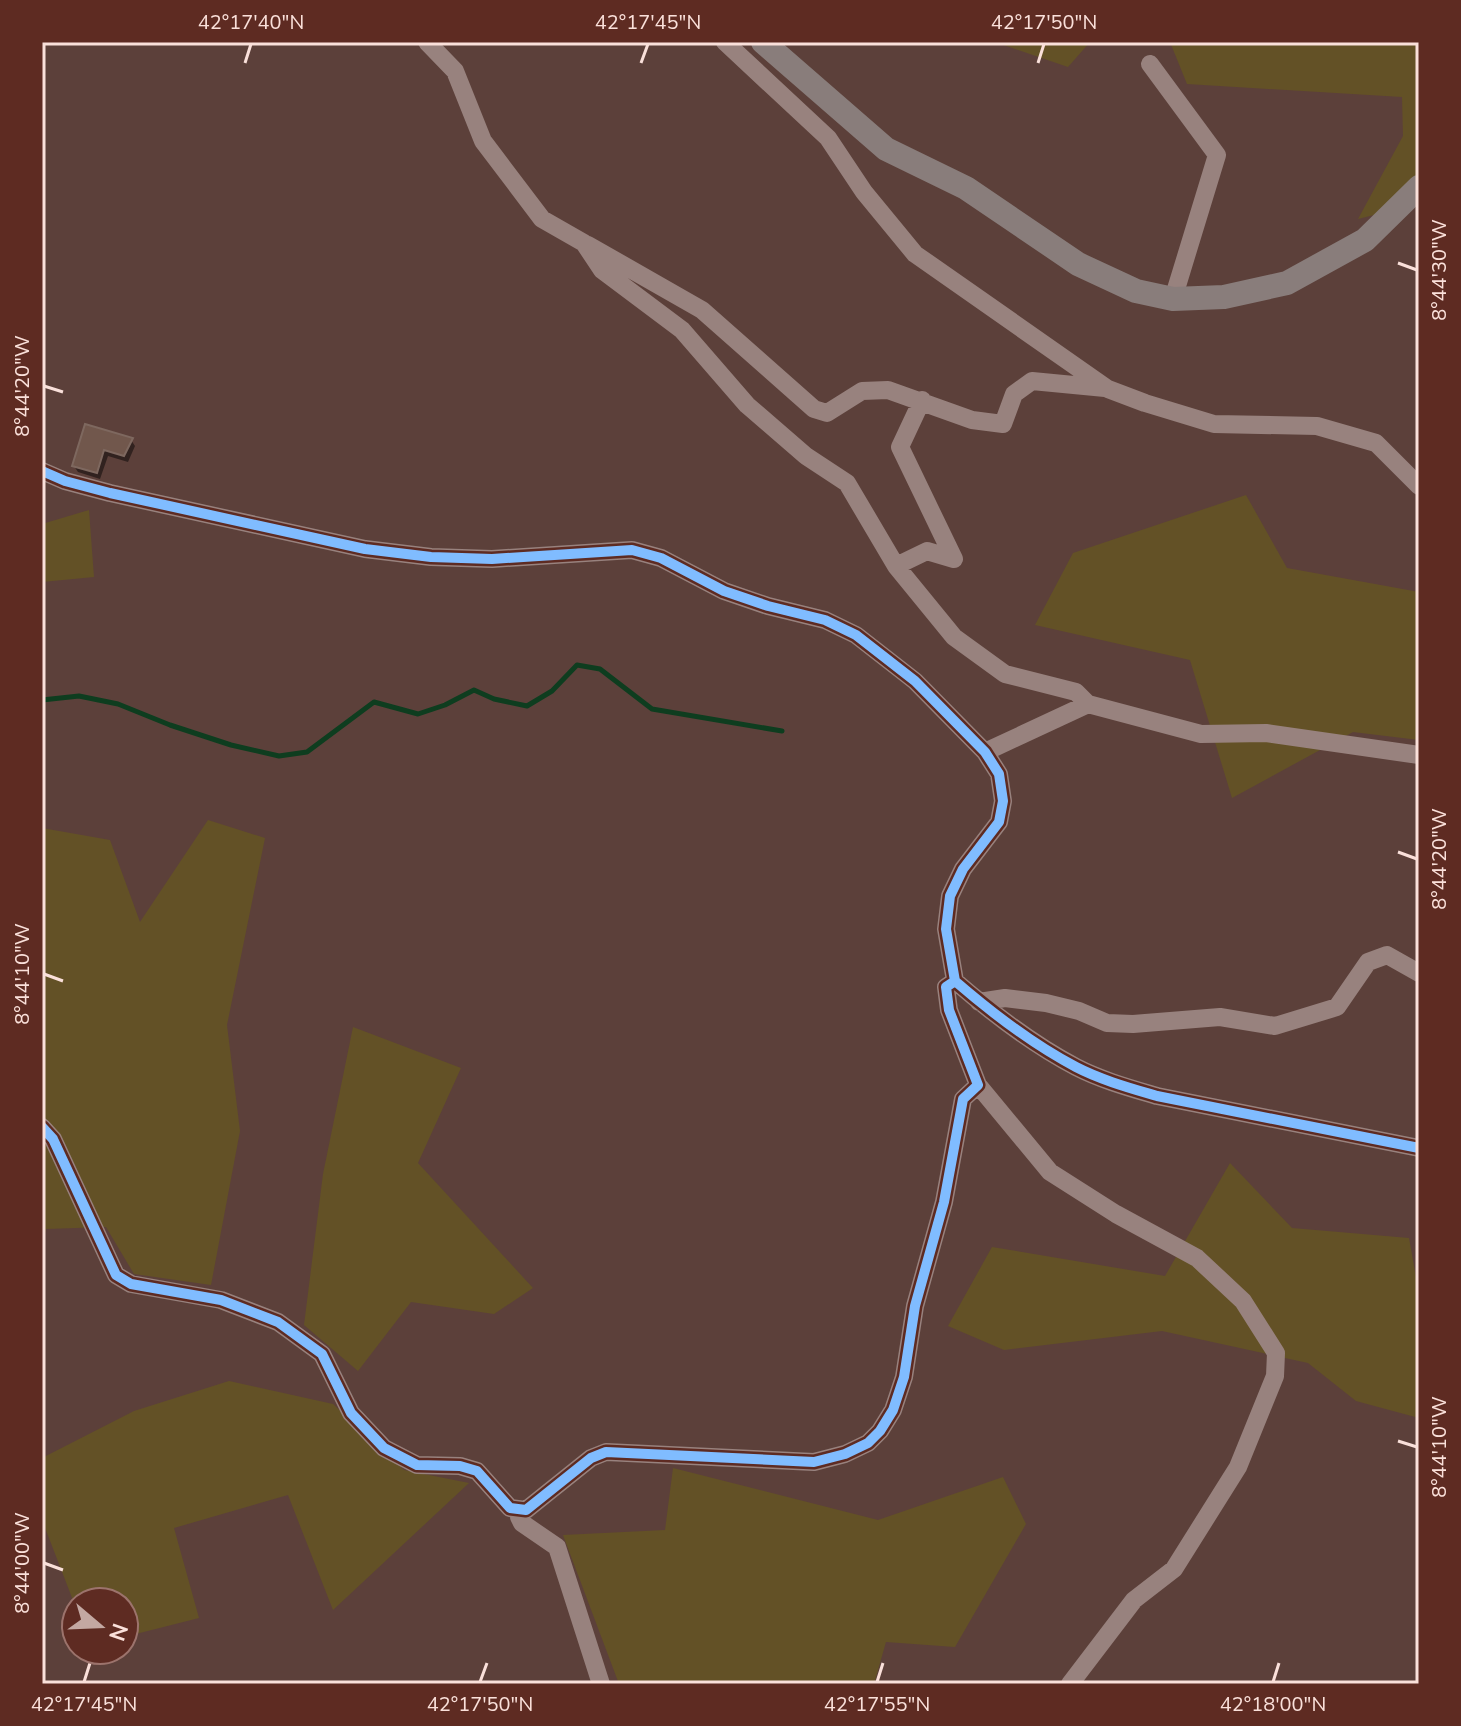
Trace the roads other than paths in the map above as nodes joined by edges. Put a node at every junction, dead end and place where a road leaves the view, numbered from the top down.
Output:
1 (427, 42) edge
2 (725, 42) edge
3 (763, 42) edge
4 (1150, 64) dead end
5 (1419, 187) edge
6 (584, 243) junction
7 (1173, 299) junction
8 (1108, 389) junction
9 (922, 400) junction
10 (42, 471) edge
11 (1419, 486) edge
12 (896, 566) junction
13 (1088, 704) junction
14 (985, 752) junction
15 (1419, 755) edge
16 (1419, 973) edge
17 (955, 981) junction
18 (979, 1002) junction
19 (978, 1085) junction
20 (42, 1127) edge
21 (1419, 1148) edge
22 (520, 1510) junction
23 (601, 1684) edge
24 (1070, 1684) edge

1 - 6 street
2 - 8 street
3 - 7 main road
4 - 7 street
5 - 7 main road
6 - 9 street
6 - 12 street
8 - 9 street
8 - 11 street
9 - 12 street
10 - 14 street
12 - 13 street
13 - 14 street
13 - 15 street
14 - 17 street
16 - 18 street
17 - 18 street
17 - 19 street
18 - 21 street
19 - 22 street
19 - 24 street
20 - 22 street
22 - 23 street

